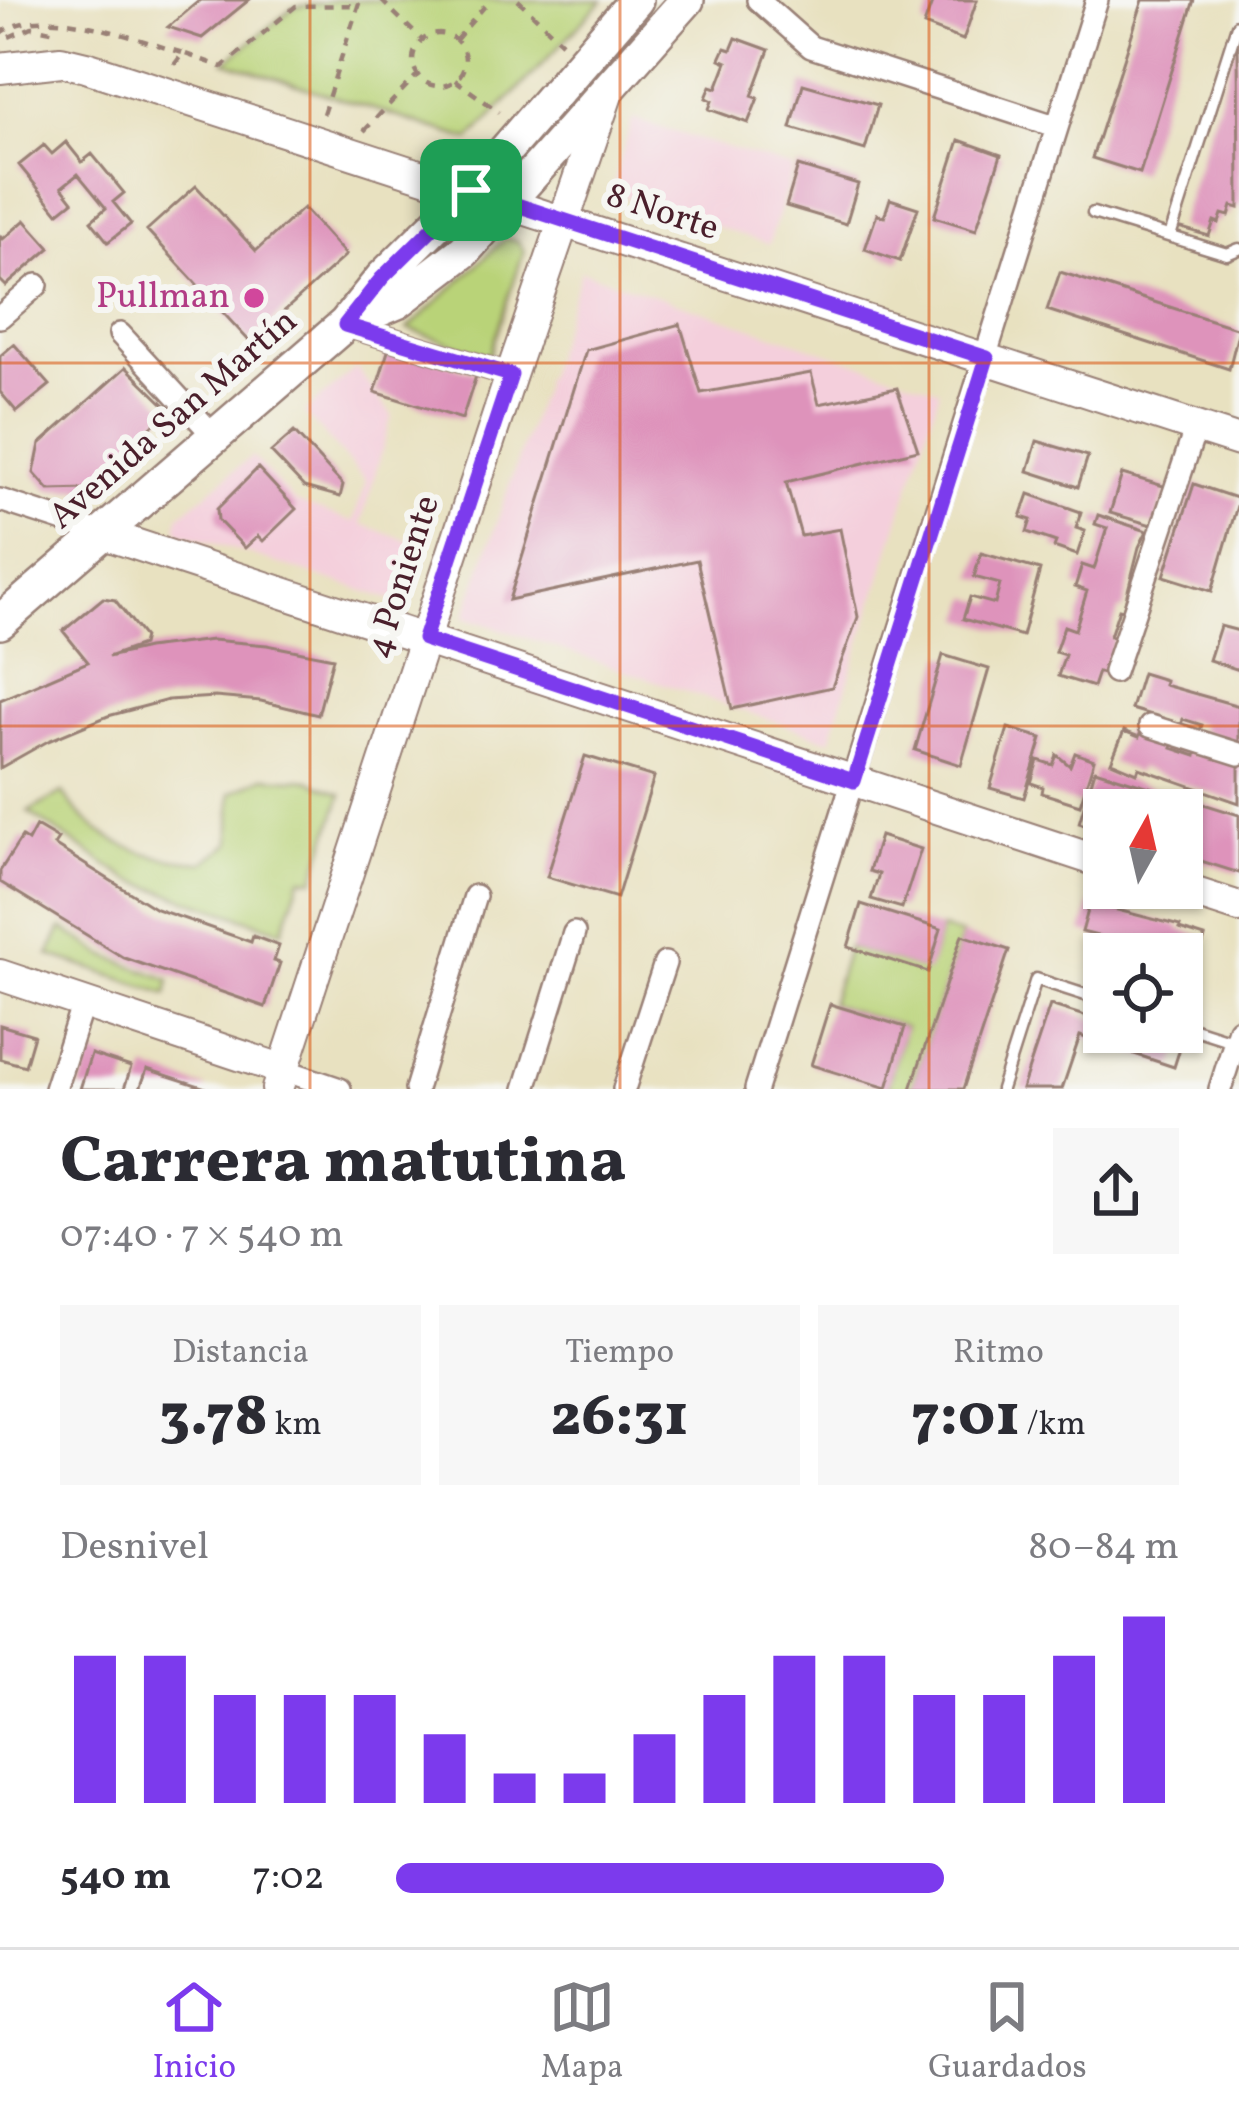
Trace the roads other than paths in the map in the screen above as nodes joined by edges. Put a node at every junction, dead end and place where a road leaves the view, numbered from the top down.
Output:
1 (636, 0) edge
2 (687, 0) edge
3 (758, 0) edge
4 (1097, 0) edge
5 (1237, 25) edge
6 (0, 68) edge
7 (609, 90) junction
8 (1055, 126) junction
9 (471, 190) junction
10 (506, 202) junction
11 (1093, 213) dead end
12 (562, 221) junction
13 (1169, 236) junction
14 (1239, 249) edge
15 (37, 285) dead end
16 (0, 316) edge
17 (345, 325) junction
18 (120, 334) dead end
19 (987, 358) junction
20 (511, 375) junction
21 (1196, 427) junction
22 (214, 436) junction
23 (1239, 441) edge
24 (0, 500) edge
25 (101, 532) junction
26 (0, 622) edge
27 (424, 639) junction
28 (1114, 672) dead end
29 (1150, 726) dead end
30 (1239, 754) edge
31 (854, 781) junction
32 (1083, 856) edge
33 (1203, 895) edge
34 (475, 896) dead end
35 (1239, 907) edge
36 (574, 934) dead end
37 (664, 963) dead end
38 (0, 975) edge
39 (1083, 995) edge
40 (82, 1003) junction
41 (1203, 1029) edge
42 (1237, 1035) edge
43 (281, 1079) edge
44 (56, 1089) edge
45 (340, 1089) edge
46 (416, 1089) edge
47 (525, 1089) edge
48 (624, 1089) edge
49 (756, 1089) edge
50 (1001, 1089) edge
51 (1220, 1089) edge

1 - 9 main road, Avenida San Martín
2 - 7 main road, Avenida San Martín
3 - 8 street
4 - 8 street
5 - 13 lane
6 - 9 street, 8 Norte
7 - 10 main road, Avenida San Martín
7 - 12 street, 4 Poniente
8 - 19 street
9 - 10 street, 8 Norte
9 - 17 main road, Avenida San Martín
10 - 12 street, 8 Norte
10 - 17 main road, Avenida San Martín
11 - 13 lane
12 - 19 street, 8 Norte
12 - 20 street, 4 Poniente
13 - 14 lane
15 - 16 street
17 - 20 street, Avenida San Martín
17 - 22 main road, Avenida San Martín
18 - 22 street
19 - 21 street, 8 Norte
19 - 31 street
20 - 27 street, 4 Poniente
21 - 23 street, 8 Norte
21 - 28 street
22 - 25 main road, Avenida San Martín
24 - 25 street
25 - 26 main road, Avenida San Martín
25 - 27 street
27 - 31 street
27 - 43 street, 4 Poniente
29 - 30 street
31 - 32 street
31 - 49 street
33 - 35 street
34 - 46 street
36 - 47 street
37 - 48 street
38 - 40 street
39 - 50 lane
40 - 43 street
40 - 44 street
41 - 42 lane
42 - 51 street
43 - 45 street

